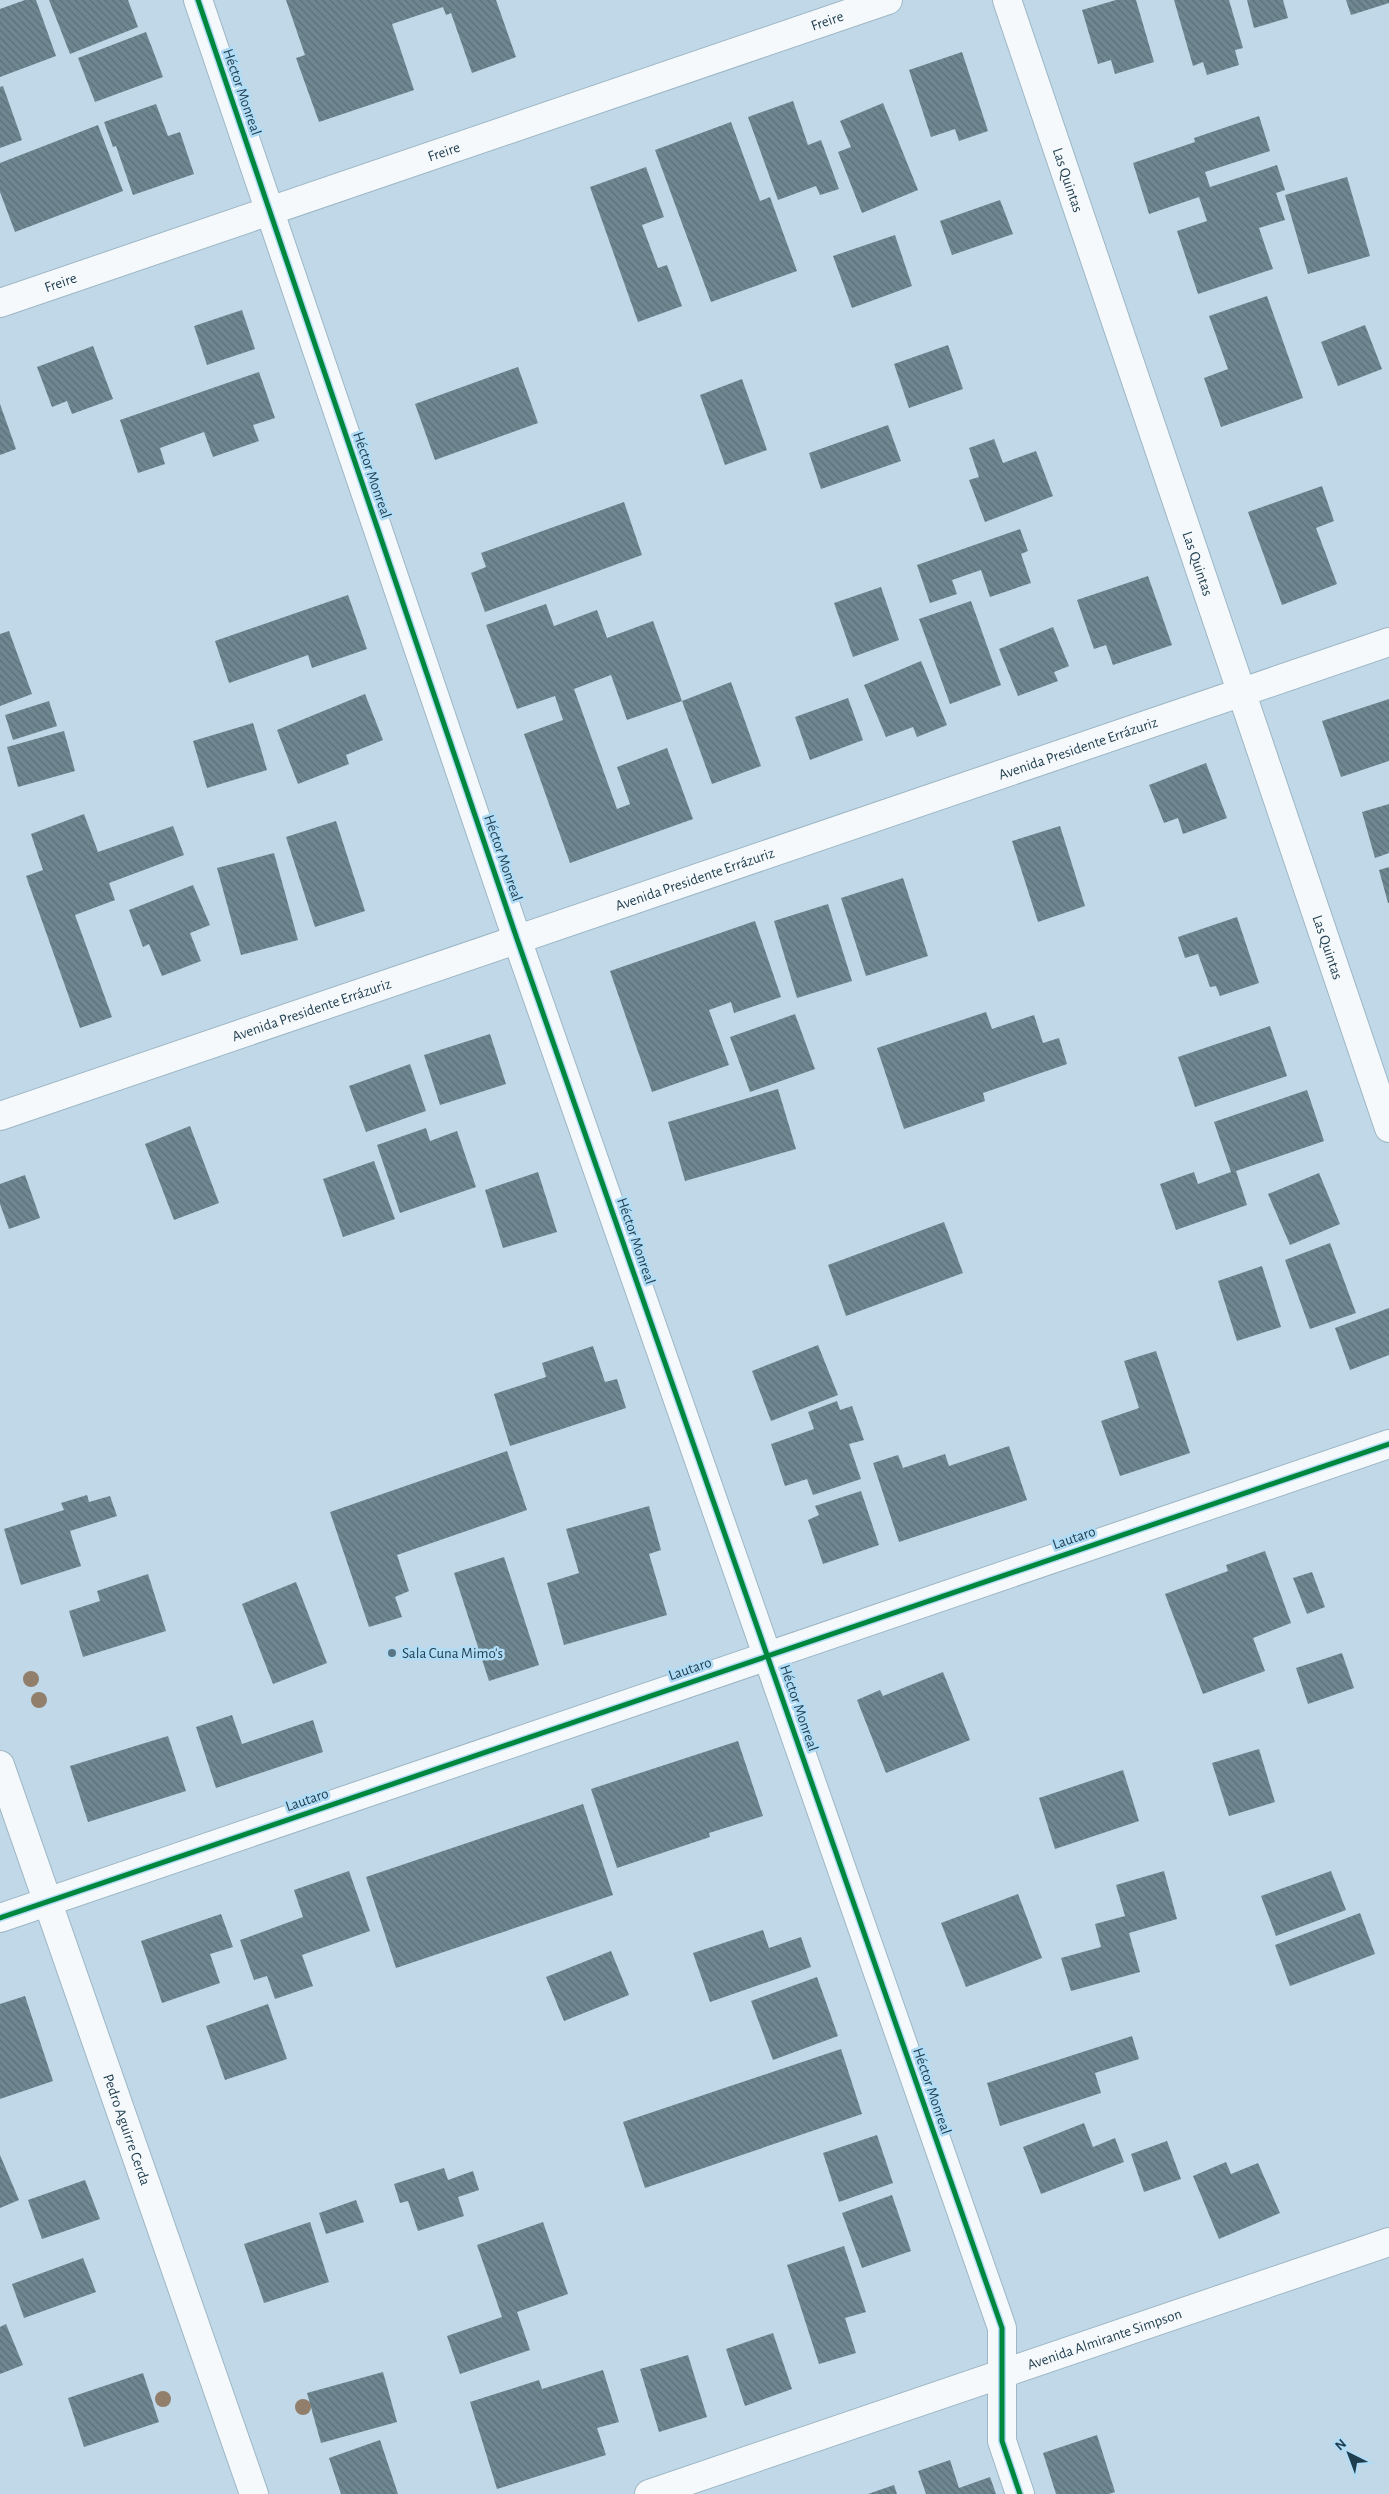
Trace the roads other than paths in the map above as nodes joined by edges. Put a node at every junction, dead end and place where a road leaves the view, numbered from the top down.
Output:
1 (198, 0) edge
2 (888, 0) edge
3 (1008, 0) edge
4 (269, 211) junction
5 (0, 303) edge
6 (1389, 642) edge
7 (1242, 692) junction
8 (517, 939) junction
9 (0, 1116) edge
10 (1389, 1128) edge
11 (1389, 1444) edge
12 (767, 1656) junction
13 (0, 1764) edge
14 (47, 1902) junction
15 (0, 1918) edge
16 (1389, 2242) edge
17 (1001, 2374) junction
18 (254, 2494) edge
19 (649, 2494) edge
20 (1020, 2494) edge

1 - 4 street, Héctor Monreal
2 - 4 street, Freire
3 - 7 street, Las Quintas
4 - 5 street, Freire
4 - 8 street, Héctor Monreal
6 - 7 street, Avenida Presidente Errázuriz
7 - 8 street, Avenida Presidente Errázuriz
7 - 10 street, Las Quintas
8 - 9 street, Avenida Presidente Errázuriz
8 - 12 street, Héctor Monreal
11 - 12 street, Lautaro
12 - 14 street, Lautaro
12 - 17 street, Héctor Monreal
13 - 14 street, Pedro Aguirre Cerda
14 - 15 street, Lautaro
14 - 18 street, Pedro Aguirre Cerda
16 - 17 street, Avenida Almirante Simpson
17 - 19 street, Avenida Almirante Simpson
17 - 20 street, Héctor Monreal

